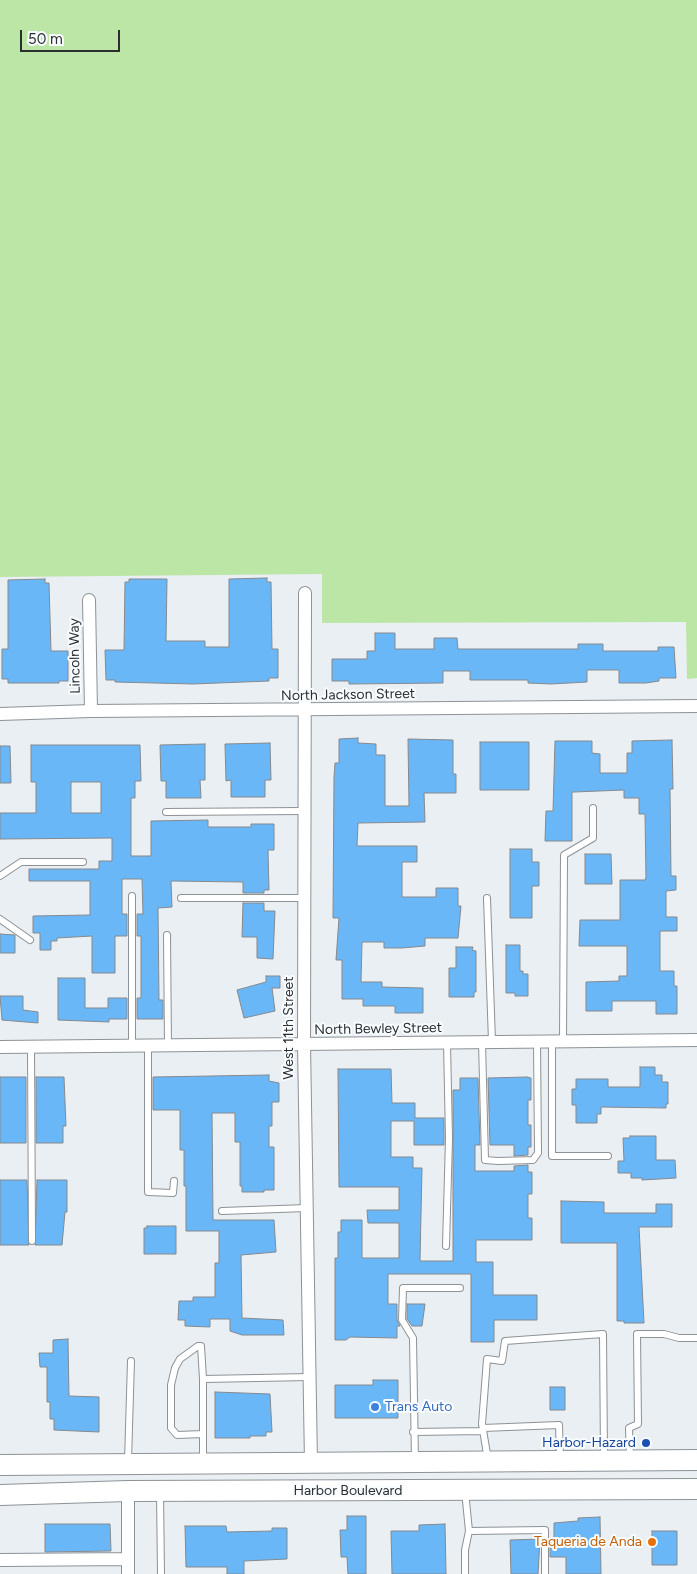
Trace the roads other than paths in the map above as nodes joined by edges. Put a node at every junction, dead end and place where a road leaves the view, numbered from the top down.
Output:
1 (305, 594) dead end
2 (89, 600) dead end
3 (697, 706) edge
4 (303, 710) junction
5 (91, 711) junction
6 (0, 714) edge
7 (593, 808) dead end
8 (303, 810) junction
9 (166, 812) dead end
10 (83, 862) dead end
11 (0, 876) edge
12 (132, 896) dead end
13 (181, 898) dead end
14 (304, 898) junction
15 (487, 898) dead end
16 (0, 920) edge
17 (167, 936) dead end
18 (30, 940) dead end
19 (697, 1040) edge
20 (487, 1042) junction
21 (537, 1042) junction
22 (558, 1042) junction
23 (447, 1043) junction
24 (304, 1044) junction
25 (132, 1046) junction
26 (148, 1046) junction
27 (168, 1046) junction
28 (0, 1047) edge
29 (30, 1047) junction
30 (608, 1156) dead end
31 (174, 1180) dead end
32 (307, 1208) junction
33 (222, 1211) dead end
34 (32, 1241) dead end
35 (446, 1246) dead end
36 (460, 1288) dead end
37 (697, 1338) edge
38 (131, 1361) dead end
39 (310, 1377) junction
40 (203, 1379) junction
41 (483, 1430) junction
42 (413, 1432) junction
43 (203, 1434) junction
44 (560, 1460) junction
45 (604, 1460) junction
46 (630, 1460) junction
47 (697, 1460) edge
48 (488, 1461) junction
49 (415, 1462) junction
50 (311, 1463) junction
51 (128, 1464) junction
52 (203, 1464) junction
53 (0, 1466) edge
54 (697, 1489) edge
55 (465, 1490) junction
56 (128, 1492) junction
57 (160, 1492) junction
58 (0, 1495) edge
59 (469, 1532) junction
60 (128, 1559) junction
61 (0, 1560) edge
62 (128, 1574) edge
63 (161, 1574) edge
64 (465, 1574) edge
65 (546, 1574) edge

1 - 4 street, West 11th Street
2 - 5 street, Lincoln Way
3 - 4 street, North Jackson Street
4 - 5 street, North Jackson Street
4 - 8 street, West 11th Street
5 - 6 street, North Jackson Street
7 - 22 lane
8 - 9 lane
8 - 14 street, West 11th Street
10 - 11 lane
12 - 25 lane
13 - 14 lane
14 - 24 street, West 11th Street
15 - 20 lane
16 - 18 lane
17 - 27 lane
19 - 22 street, North Bewley Street
20 - 21 street, North Bewley Street
20 - 21 lane
20 - 23 street, North Bewley Street
21 - 22 street, North Bewley Street
22 - 30 lane
23 - 24 street, North Bewley Street
23 - 35 lane
24 - 27 street, North Bewley Street
24 - 32 street, West 11th Street
25 - 26 street, North Bewley Street
25 - 29 street, North Bewley Street
26 - 27 street, North Bewley Street
26 - 31 lane
28 - 29 street, North Bewley Street
29 - 34 lane
32 - 33 lane
32 - 39 street, West 11th Street
36 - 42 lane
37 - 46 lane
38 - 51 lane
39 - 40 lane
39 - 50 street, West 11th Street
40 - 43 lane
40 - 43 lane
41 - 42 lane
41 - 44 lane
41 - 45 lane
41 - 48 lane
42 - 49 lane
43 - 52 lane
44 - 45 main road, Harbor Boulevard
44 - 48 main road, Harbor Boulevard
45 - 46 main road, Harbor Boulevard
46 - 47 main road, Harbor Boulevard
48 - 49 main road, Harbor Boulevard
49 - 50 main road, Harbor Boulevard
50 - 52 main road, Harbor Boulevard
51 - 52 main road, Harbor Boulevard
51 - 53 main road, Harbor Boulevard
54 - 55 main road, Harbor Boulevard
55 - 57 main road, Harbor Boulevard
55 - 59 lane
56 - 57 main road, Harbor Boulevard
56 - 58 main road, Harbor Boulevard
56 - 60 street
57 - 63 lane
59 - 64 lane
59 - 65 lane
60 - 61 street
60 - 62 street

